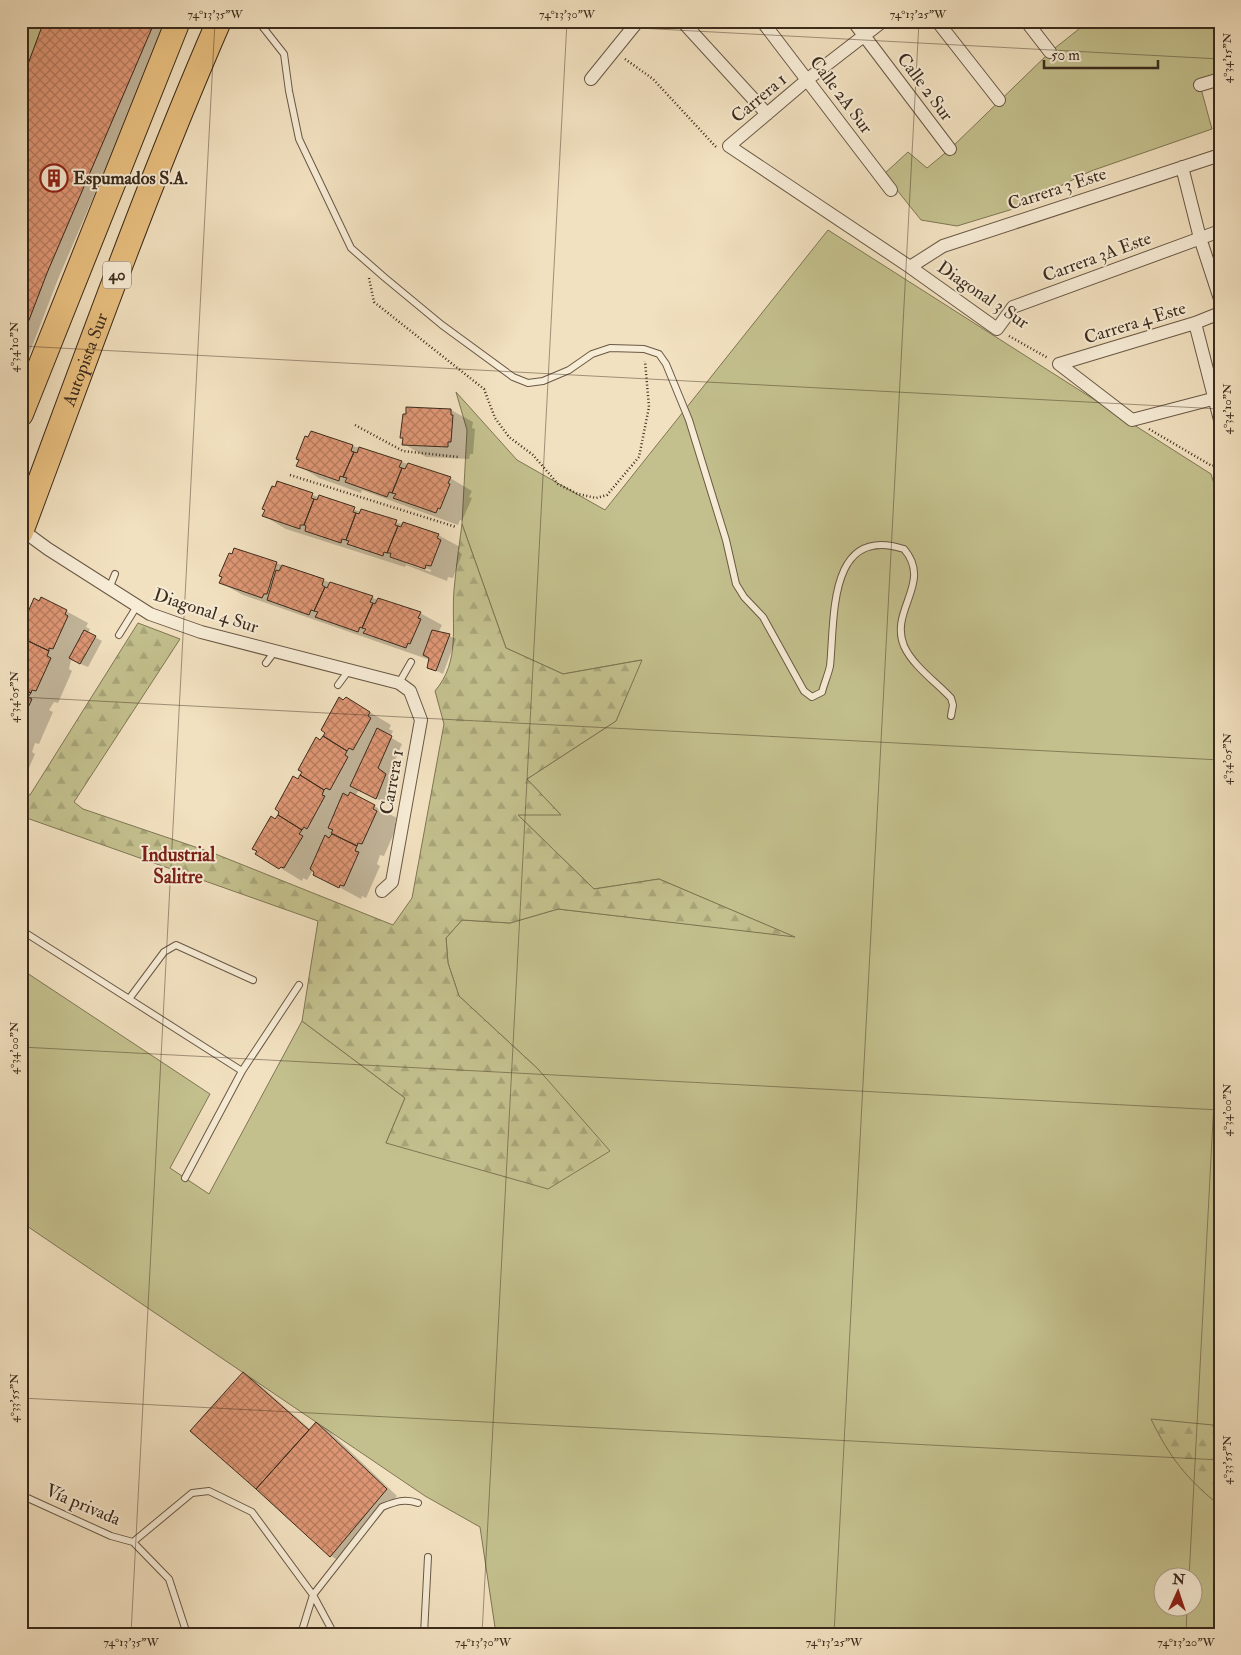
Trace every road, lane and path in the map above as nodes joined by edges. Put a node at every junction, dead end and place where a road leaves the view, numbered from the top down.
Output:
1 (178, 21) edge
2 (219, 21) edge
3 (258, 21) edge
4 (638, 21) edge
5 (682, 21) edge
6 (762, 21) edge
7 (853, 21) edge
8 (883, 21) edge
9 (937, 21) edge
10 (1026, 21) edge
11 (864, 35) junction
12 (615, 49) junction
13 (1050, 52) dead end
14 (591, 79) dead end
15 (808, 79) junction
16 (1220, 79) edge
17 (1200, 85) dead end
18 (999, 100) dead end
19 (767, 114) junction
20 (729, 146) junction
21 (950, 149) dead end
22 (1220, 155) edge
23 (1182, 167) junction
24 (891, 190) dead end
25 (1220, 231) edge
26 (1200, 238) junction
27 (365, 260) junction
28 (910, 267) junction
29 (1220, 299) edge
30 (1220, 313) edge
31 (1195, 323) junction
32 (997, 329) junction
33 (644, 349) junction
34 (1059, 364) junction
35 (1218, 398) edge
36 (21, 414) edge
37 (1132, 420) junction
38 (1220, 420) edge
39 (355, 425) dead end
40 (458, 457) dead end
41 (1220, 464) edge
42 (290, 474) dead end
43 (456, 527) dead end
44 (22, 531) edge
45 (115, 574) dead end
46 (109, 589) junction
47 (137, 606) junction
48 (119, 635) dead end
49 (275, 651) junction
50 (411, 662) dead end
51 (266, 663) dead end
52 (348, 670) junction
53 (398, 683) junction
54 (338, 685) dead end
55 (951, 716) dead end
56 (382, 891) dead end
57 (21, 930) edge
58 (252, 980) dead end
59 (299, 985) dead end
60 (129, 999) junction
61 (242, 1070) junction
62 (186, 1178) dead end
63 (21, 1495) edge
64 (418, 1503) dead end
65 (133, 1542) junction
66 (428, 1557) dead end
67 (312, 1595) junction
68 (187, 1634) edge
69 (301, 1634) edge
70 (334, 1634) edge
71 (424, 1634) edge

1 - 36 highway, 40
2 - 44 highway, Autopista Sur / 40
3 - 27 lane
4 - 12 street
5 - 19 street
6 - 15 street, Calle 2A Sur
7 - 11 street, Calle 2 Sur
8 - 11 street, Carrera 1
9 - 18 street
10 - 13 street
11 - 15 street, Carrera 1
11 - 21 street, Calle 2 Sur
12 - 14 street
12 - 20 path
15 - 19 street, Carrera 1
15 - 24 street, Calle 2A Sur
16 - 17 street
19 - 20 street, Carrera 1
20 - 28 street, Diagonal 3 Sur
22 - 23 street, Carrera 3 Este
23 - 26 street
23 - 28 street, Carrera 3 Este
25 - 26 street, Carrera 3A Este
26 - 29 street
26 - 32 street, Carrera 3A Este
27 - 33 lane
27 - 33 path
28 - 32 street, Diagonal 3 Sur
30 - 31 street, Carrera 4 Este
31 - 34 street, Carrera 4 Este
31 - 35 street
32 - 34 path, Diagonal 3 Sur
33 - 55 lane
34 - 37 street
35 - 37 street
35 - 38 street
37 - 41 path
39 - 40 path
42 - 43 path
44 - 46 street, Diagonal 4 Sur
45 - 46 lane
46 - 47 street, Diagonal 4 Sur
47 - 48 lane
47 - 49 street, Diagonal 4 Sur
49 - 51 lane
49 - 52 street, Diagonal 4 Sur
50 - 53 lane
52 - 53 street, Diagonal 4 Sur
52 - 54 lane
53 - 56 street, Carrera 1
57 - 60 lane
58 - 60 lane
59 - 61 lane
60 - 61 lane
61 - 62 lane
63 - 65 lane, Vía privada
64 - 67 lane
65 - 67 lane
65 - 68 lane
66 - 71 lane
67 - 69 lane
67 - 70 lane

